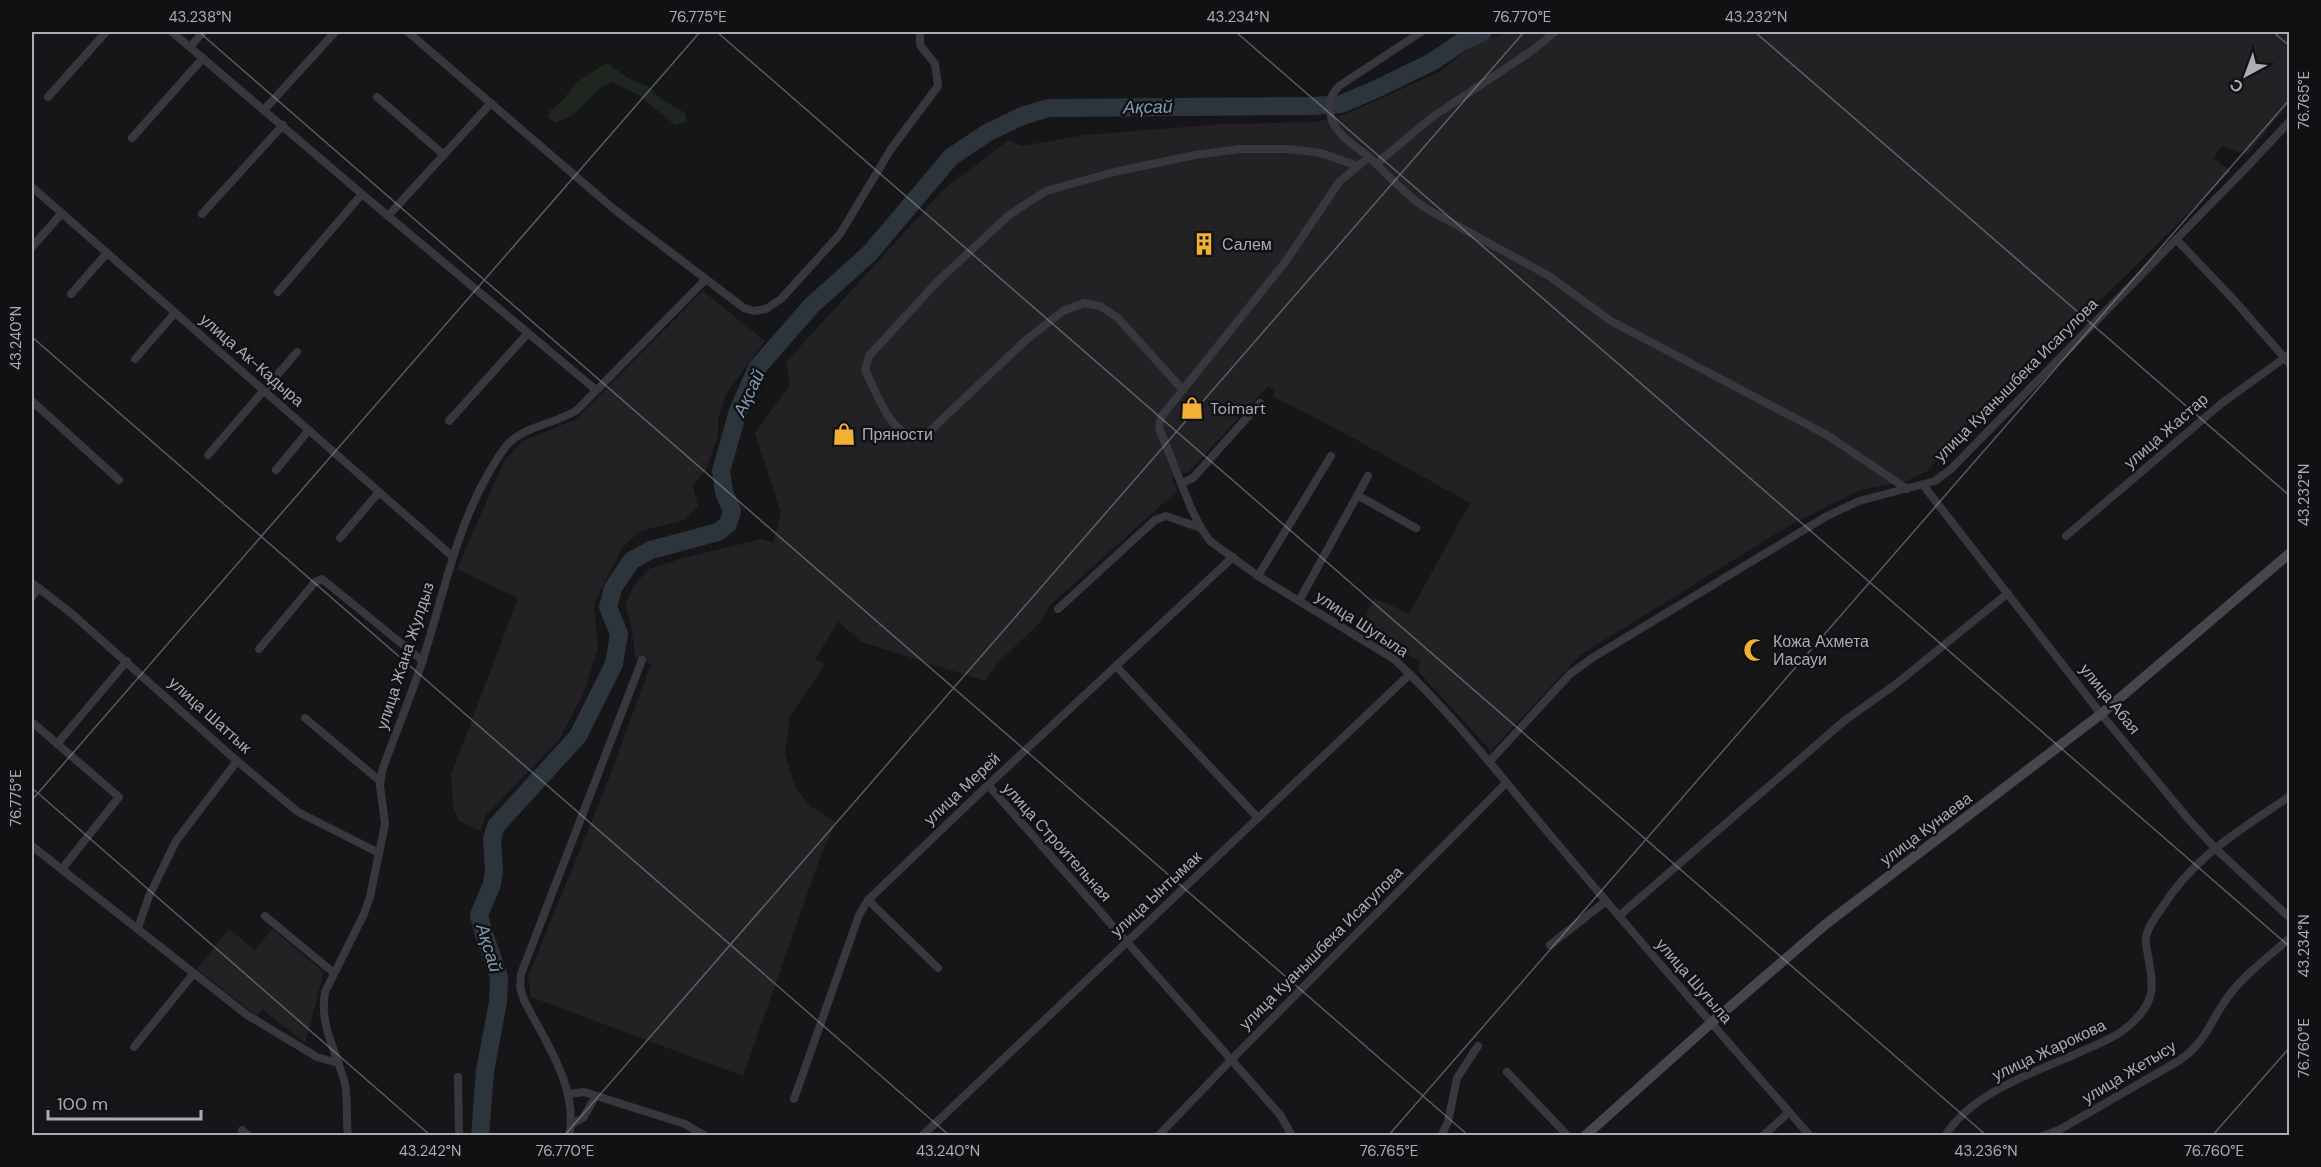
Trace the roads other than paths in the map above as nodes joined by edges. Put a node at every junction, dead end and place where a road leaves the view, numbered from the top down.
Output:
1 (106, 32) edge
2 (172, 32) edge
3 (203, 32) edge
4 (335, 32) edge
5 (408, 32) edge
6 (920, 32) edge
7 (1421, 32) edge
8 (1555, 32) edge
9 (190, 47) junction
10 (203, 58) junction
11 (48, 97) dead end
12 (377, 97) dead end
13 (491, 103) junction
14 (264, 110) junction
15 (2289, 121) edge
16 (283, 125) junction
17 (132, 138) dead end
18 (444, 155) junction
19 (1369, 157) junction
20 (1376, 164) junction
21 (1358, 166) junction
22 (32, 187) edge
23 (362, 195) junction
24 (62, 213) junction
25 (202, 214) dead end
26 (388, 216) junction
27 (2176, 238) junction
28 (32, 248) edge
29 (107, 253) junction
30 (706, 279) junction
31 (278, 292) dead end
32 (71, 294) dead end
33 (175, 313) junction
34 (528, 333) junction
35 (297, 352) dead end
36 (135, 359) dead end
37 (2288, 359) edge
38 (263, 390) junction
39 (596, 390) junction
40 (1183, 390) junction
41 (32, 401) edge
42 (1260, 403) dead end
43 (449, 421) dead end
44 (309, 430) junction
45 (208, 455) dead end
46 (1331, 456) dead end
47 (276, 470) dead end
48 (1368, 476) dead end
49 (119, 480) dead end
50 (1182, 483) junction
51 (1923, 485) junction
52 (1907, 489) junction
53 (380, 492) junction
54 (1357, 495) junction
55 (1201, 528) junction
56 (1416, 528) dead end
57 (2066, 536) dead end
58 (340, 538) dead end
59 (2289, 553) edge
60 (453, 556) junction
61 (1233, 557) junction
62 (1258, 576) junction
63 (35, 585) edge
64 (2008, 593) junction
65 (32, 597) edge
66 (1299, 601) junction
67 (1058, 609) dead end
68 (259, 649) dead end
69 (642, 660) dead end
70 (127, 661) junction
71 (423, 661) junction
72 (1116, 666) junction
73 (1410, 674) junction
74 (2101, 714) junction
75 (305, 718) dead end
76 (32, 722) edge
77 (57, 744) junction
78 (237, 761) junction
79 (1489, 762) junction
80 (380, 781) junction
81 (1506, 783) junction
82 (988, 785) junction
83 (2289, 796) edge
84 (1258, 818) junction
85 (32, 846) edge
86 (2215, 848) junction
87 (379, 853) junction
88 (62, 869) junction
89 (868, 900) junction
90 (1606, 902) junction
91 (265, 916) dead end
92 (1619, 916) junction
93 (2289, 918) edge
94 (138, 928) junction
95 (2289, 938) edge
96 (1127, 942) junction
97 (1550, 945) dead end
98 (938, 968) dead end
99 (194, 973) junction
100 (334, 973) junction
101 (1711, 1023) junction
102 (1478, 1046) dead end
103 (134, 1047) dead end
104 (1232, 1059) junction
105 (338, 1064) junction
106 (1507, 1072) dead end
107 (458, 1077) dead end
108 (569, 1094) junction
109 (596, 1096) junction
110 (794, 1099) dead end
111 (1789, 1112) junction
112 (572, 1124) junction
113 (348, 1136) edge
114 (459, 1136) edge
115 (570, 1136) edge
116 (705, 1136) edge
117 (922, 1136) edge
118 (1158, 1136) edge
119 (1292, 1136) edge
120 (1441, 1136) edge
121 (1568, 1136) edge
122 (1585, 1136) edge
123 (1763, 1136) edge
124 (1810, 1136) edge
125 (1944, 1136) edge
126 (2043, 1136) edge

1 - 11 street
2 - 9 street
3 - 9 street
4 - 14 street
5 - 13 street
6 - 30 street
7 - 19 street
8 - 20 street
9 - 10 street
10 - 14 street
10 - 17 street
12 - 18 street
13 - 18 street
13 - 30 street
14 - 16 street
15 - 27 street, улица Куанышбека Исагулова
16 - 23 street
16 - 25 street
18 - 26 street
19 - 20 street
19 - 21 street, улица Шугыла
20 - 52 street
21 - 40 street, улица Шугыла
21 - 40 street
22 - 24 street, улица Ак-Кадыра
23 - 26 street
23 - 31 street
24 - 28 street
24 - 29 street, улица Ак-Кадыра
26 - 34 street
27 - 37 street
27 - 51 street, улица Куанышбека Исагулова
29 - 32 street
29 - 33 street, улица Ак-Кадыра
30 - 39 street, улица Жана Жулдыз
33 - 36 street
33 - 38 street, улица Ак-Кадыра
34 - 39 street
34 - 43 street
35 - 38 street
37 - 57 street, улица Жастар
38 - 44 street, улица Ак-Кадыра
38 - 45 street
39 - 60 street, улица Жана Жулдыз
40 - 50 street, улица Шугыла
41 - 49 street
42 - 50 street
44 - 47 street
44 - 53 street, улица Ак-Кадыра
46 - 62 street
48 - 54 street
50 - 55 street, улица Шугыла
51 - 52 street, улица Куанышбека Исагулова
51 - 64 street, улица Абая
52 - 79 street, улица Куанышбека Исагулова
53 - 58 street
53 - 60 street, улица Ак-Кадыра
54 - 56 street
54 - 66 street
55 - 61 street, улица Шугыла
55 - 67 street
59 - 74 main road, улица Кунаева
60 - 71 street, улица Жана Жулдыз
61 - 62 street, улица Шугыла
61 - 72 street, улица Мерей
62 - 66 street, улица Шугыла
63 - 65 street
63 - 70 street, улица Шаттык
64 - 74 street, улица Абая
64 - 92 street
66 - 73 street, улица Шугыла
68 - 71 street
69 - 108 street
70 - 77 street
70 - 78 street, улица Шаттык
71 - 80 street, улица Жана Жулдыз
72 - 82 street, улица Мерей
72 - 84 street
73 - 79 street, улица Шугыла
73 - 84 street, улица Ынтымак
74 - 86 street, улица Абая
74 - 101 main road, улица Кунаева
75 - 80 street
76 - 77 street
77 - 88 street
78 - 87 street, улица Шаттык
78 - 94 street
79 - 81 street, улица Шугыла
80 - 87 street, улица Жана Жулдыз
81 - 90 street, улица Шугыла
81 - 104 street, улица Куанышбека Исагулова
82 - 89 street, улица Мерей
82 - 96 street, улица Строительная
83 - 86 street, улица Жарокова
84 - 96 street, улица Ынтымак
85 - 88 street
86 - 93 street, улица Абая
86 - 125 street, улица Жарокова
87 - 100 street, улица Жана Жулдыз
88 - 94 street
89 - 98 street
89 - 110 street, улица Мерей
90 - 92 street, улица Шугыла
90 - 97 street
91 - 100 street
92 - 101 street, улица Шугыла
94 - 99 street
95 - 126 street, улица Жетысу
96 - 104 street, улица Строительная
96 - 117 street, улица Ынтымак
99 - 103 street
99 - 105 street
100 - 105 street, улица Жана Жулдыз
101 - 111 street, улица Шугыла
101 - 122 main road, улица Кунаева
102 - 120 street
104 - 118 street, улица Куанышбека Исагулова
104 - 119 street, улица Строительная
105 - 113 street, улица Жана Жулдыз
106 - 121 street
107 - 114 street
108 - 109 street
108 - 112 street
109 - 112 street
109 - 116 street
111 - 123 street
111 - 124 street, улица Шугыла
112 - 115 street

